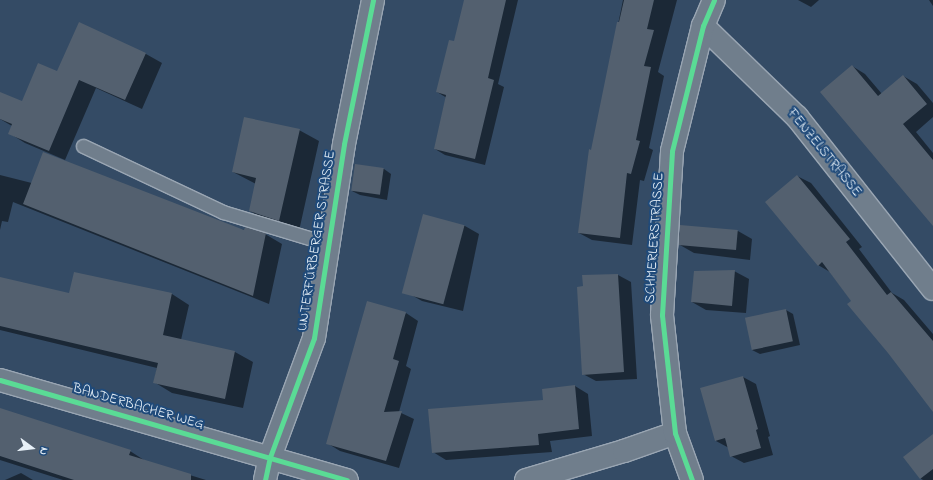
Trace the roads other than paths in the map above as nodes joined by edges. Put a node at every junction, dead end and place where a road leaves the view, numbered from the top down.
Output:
1 (373, 0) edge
2 (714, 0) edge
3 (703, 26) junction
4 (83, 146) dead end
5 (329, 244) junction
6 (933, 289) edge
7 (0, 380) edge
8 (675, 433) junction
9 (270, 457) junction
10 (265, 480) edge
11 (347, 480) edge
12 (526, 480) edge
13 (692, 480) edge

1 - 5 street, UNTERFÜRBERGER STRASSE
2 - 3 street, SCHMERLERSTRASSE
3 - 6 street, FENZELSTRASSE
3 - 8 street, SCHMERLERSTRASSE
4 - 5 lane
5 - 9 street, UNTERFÜRBERGER STRASSE
7 - 9 street, BANDERBACHER WEG
8 - 12 street
8 - 13 street, SCHMERLERSTRASSE
9 - 10 street, UNTERFÜRBERGER STRASSE
9 - 11 street, BANDERBACHER WEG

